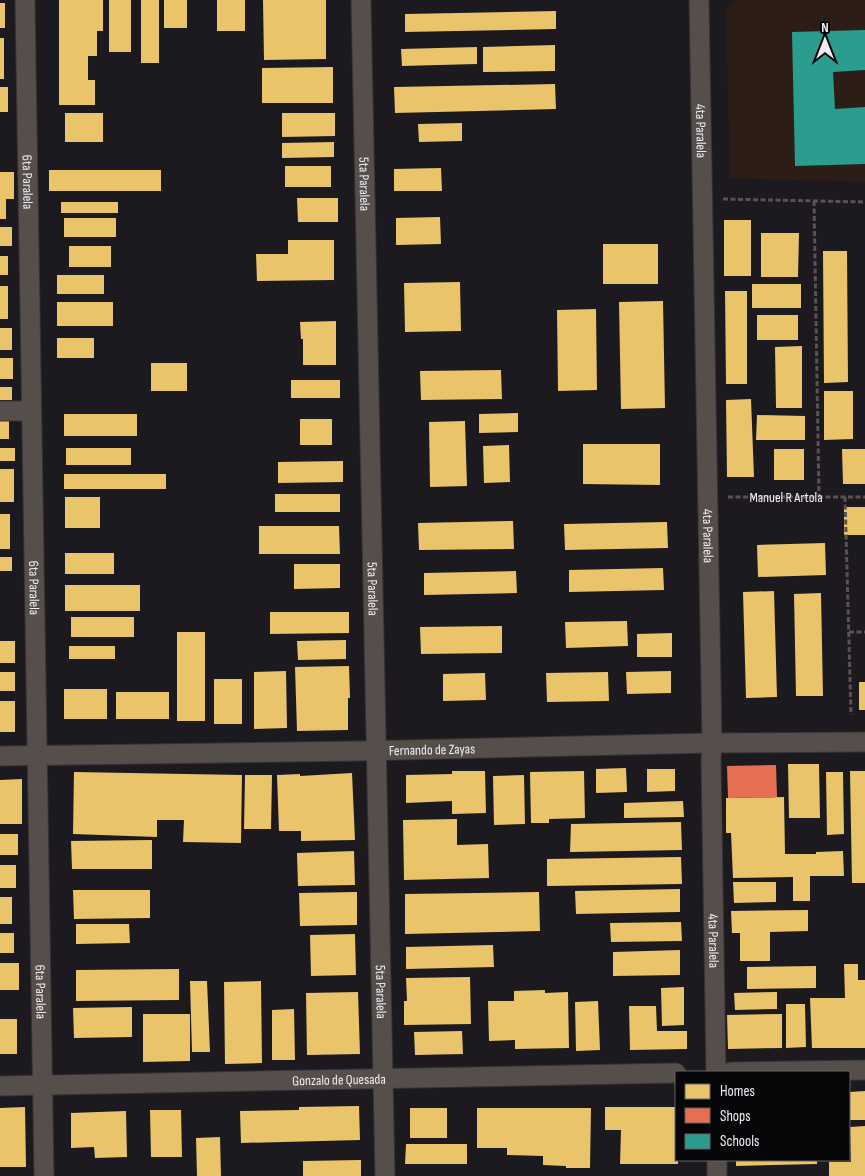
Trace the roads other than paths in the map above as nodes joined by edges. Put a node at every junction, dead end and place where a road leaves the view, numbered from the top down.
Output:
1 (25, 0) edge
2 (362, 0) edge
3 (700, 0) edge
4 (0, 411) edge
5 (31, 411) junction
6 (865, 742) edge
7 (712, 743) junction
8 (377, 751) junction
9 (37, 755) junction
10 (0, 756) edge
11 (865, 1070) edge
12 (716, 1071) edge
13 (798, 1071) edge
14 (675, 1073) edge
15 (383, 1079) junction
16 (43, 1085) junction
17 (0, 1086) edge
18 (717, 1161) edge
19 (44, 1176) edge
20 (385, 1176) edge
21 (717, 1176) edge

1 - 5 street, 6ta Paralela
2 - 8 street, 5ta Paralela
3 - 7 street, 4ta Paralela
4 - 5 street
5 - 9 street, 6ta Paralela
6 - 7 street, Fernando de Zayas
7 - 8 street, Fernando de Zayas
7 - 12 street, 4ta Paralela
8 - 9 street, Fernando de Zayas
8 - 15 street, 5ta Paralela
9 - 10 street, Fernando de Zayas
9 - 16 street, 6ta Paralela
11 - 13 street
14 - 15 street, Gonzalo de Quesada
15 - 16 street, Gonzalo de Quesada
15 - 20 street, 5ta Paralela
16 - 17 street, Gonzalo de Quesada
16 - 19 street, 6ta Paralela
18 - 21 street

